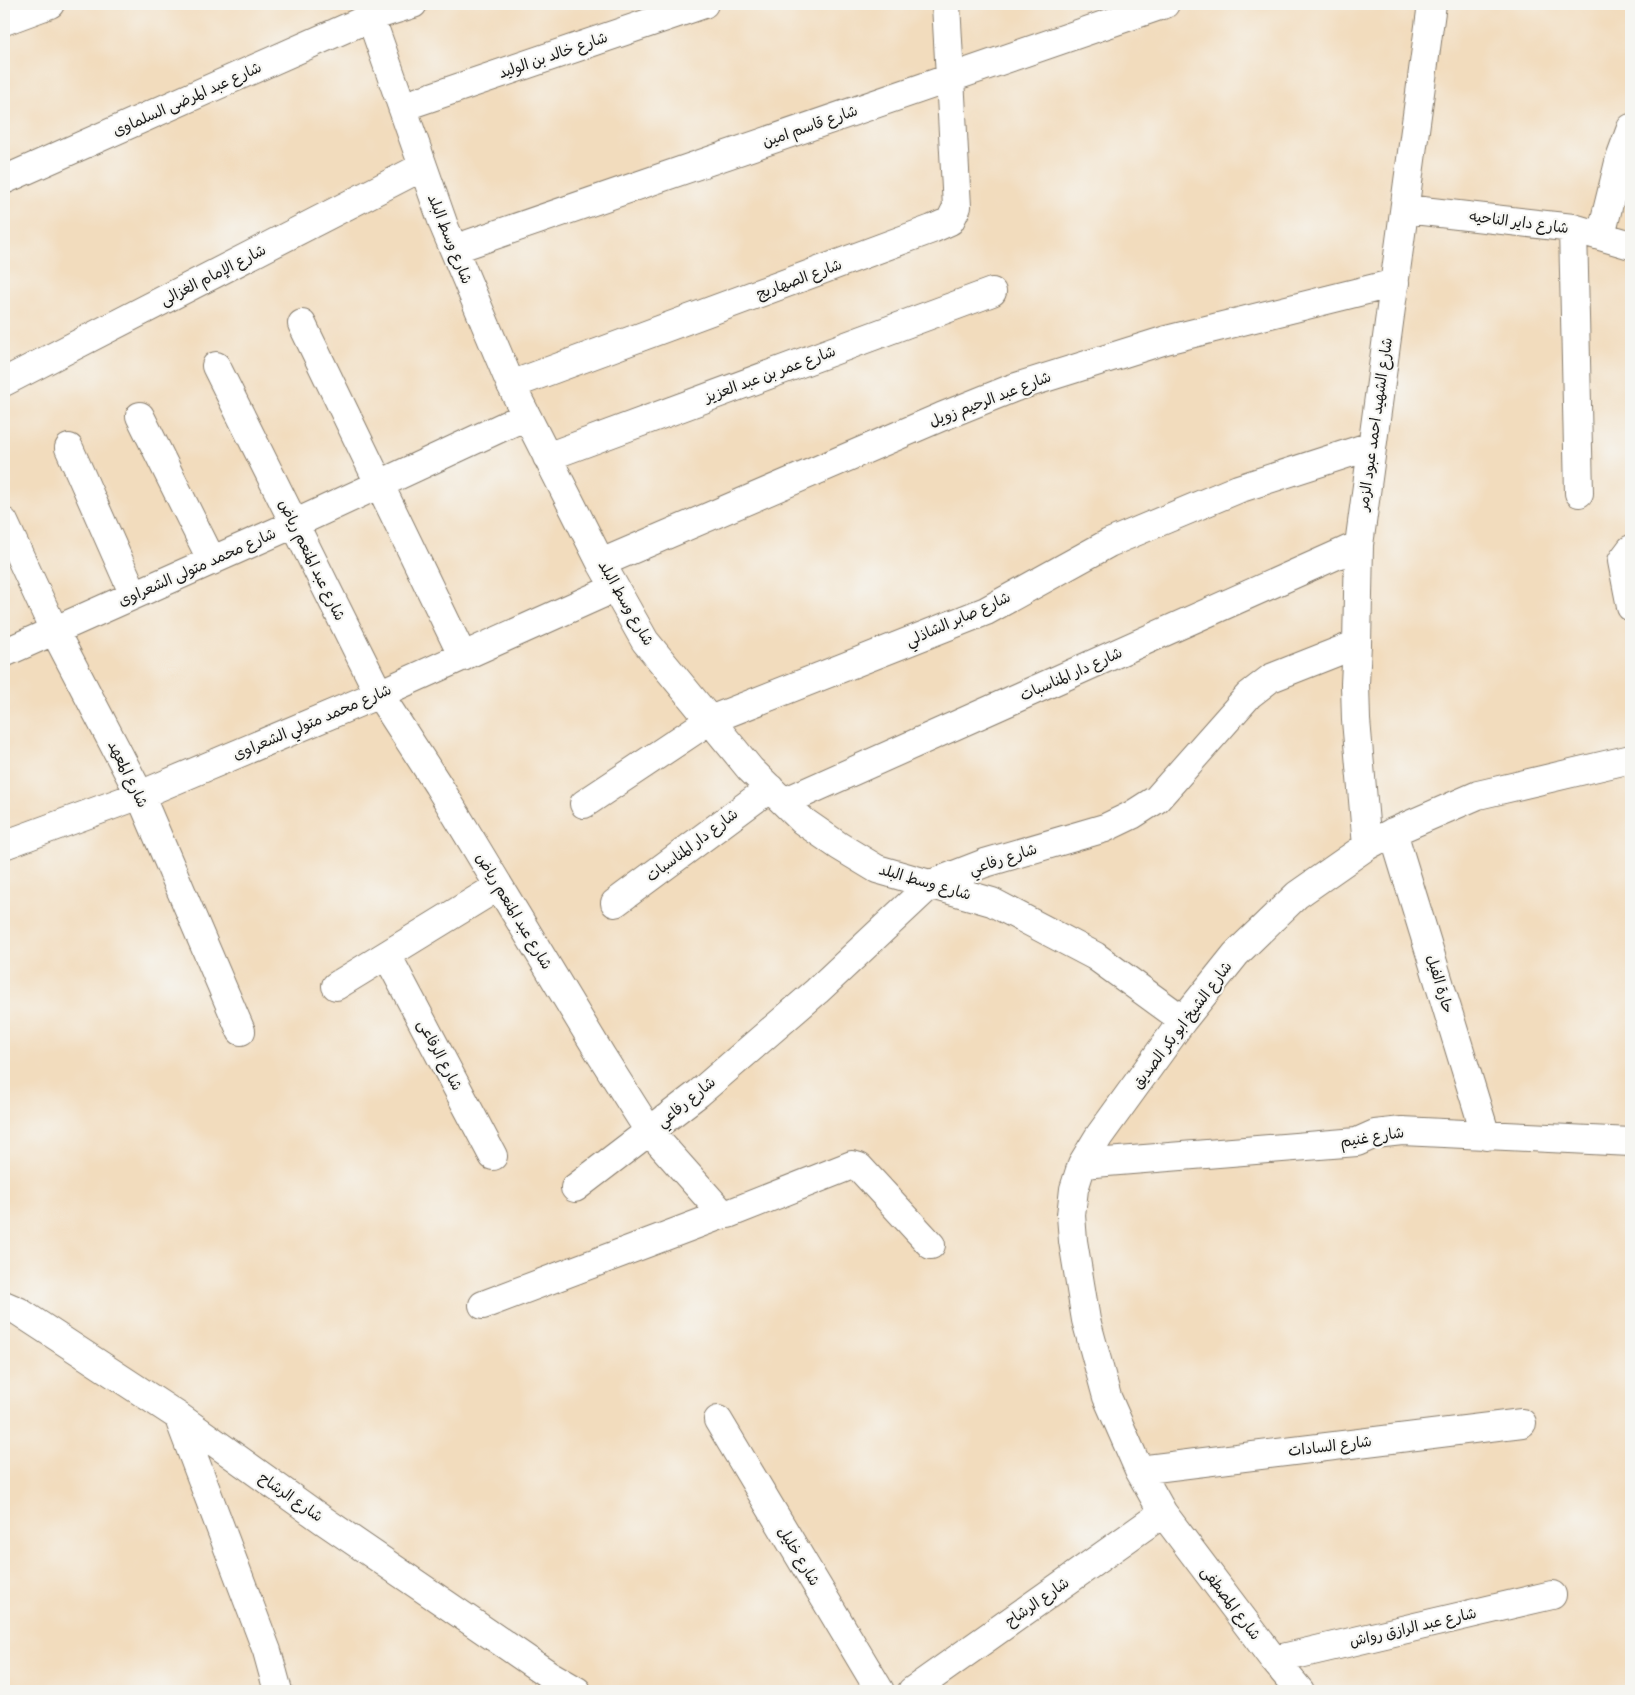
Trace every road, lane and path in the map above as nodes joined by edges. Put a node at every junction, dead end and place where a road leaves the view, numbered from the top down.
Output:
1 (50, 4) edge
2 (413, 4) edge
3 (704, 4) edge
4 (946, 4) edge
5 (1165, 4) edge
6 (1432, 4) edge
7 (368, 10) edge
8 (4, 21) edge
9 (950, 78) junction
10 (402, 107) junction
11 (1631, 128) edge
12 (422, 167) junction
13 (4, 180) edge
14 (1405, 209) junction
15 (1573, 228) junction
16 (1601, 236) junction
17 (1631, 245) edge
18 (454, 249) junction
19 (1395, 283) junction
20 (992, 292) dead end
21 (302, 324) dead end
22 (216, 366) dead end
23 (4, 382) edge
24 (511, 385) junction
25 (140, 416) dead end
26 (526, 416) junction
27 (1371, 446) junction
28 (69, 448) dead end
29 (547, 457) junction
30 (379, 484) junction
31 (1579, 493) dead end
32 (4, 522) edge
33 (294, 524) junction
34 (1359, 545) junction
35 (1631, 549) edge
36 (212, 561) junction
37 (601, 563) junction
38 (615, 588) junction
39 (134, 595) junction
40 (1631, 607) edge
41 (54, 630) junction
42 (1357, 644) junction
43 (4, 653) edge
44 (463, 657) junction
45 (379, 694) junction
46 (710, 720) junction
47 (1631, 759) edge
48 (140, 795) junction
49 (777, 795) junction
50 (584, 804) dead end
51 (1393, 832) junction
52 (4, 846) edge
53 (1367, 846) junction
54 (931, 884) junction
55 (499, 886) junction
56 (615, 903) dead end
57 (387, 955) junction
58 (336, 986) dead end
59 (1183, 1020) junction
60 (241, 1031) dead end
61 (649, 1130) junction
62 (1486, 1136) junction
63 (1631, 1142) edge
64 (493, 1156) dead end
65 (1082, 1164) junction
66 (575, 1188) dead end
67 (724, 1214) junction
68 (931, 1245) dead end
69 (4, 1305) edge
70 (483, 1305) dead end
71 (178, 1416) junction
72 (718, 1420) dead end
73 (1522, 1423) dead end
74 (1139, 1470) junction
75 (1163, 1514) junction
76 (1552, 1595) dead end
77 (1274, 1660) junction
78 (278, 1691) edge
79 (577, 1691) edge
80 (880, 1691) edge
81 (912, 1691) edge
82 (1300, 1691) edge

1 - 8 street
2 - 7 street, شارع عبد المرضى السلماوى
3 - 10 street, شارع خالد بن الوليد
4 - 9 street, شارع الصهاريج
5 - 9 street, شارع قاسم امين
6 - 14 street, شارع الشهيد احمد عبود الزمر
7 - 10 street, شارع وسط البلد
7 - 13 street, شارع عبد المرضى السلماوى
9 - 18 street, شارع قاسم امين
9 - 24 street, شارع الصهاريج
10 - 12 street, شارع وسط البلد
11 - 16 street
12 - 18 street, شارع وسط البلد
12 - 23 street, شارع الإمام الغزالى
14 - 15 street, شارع داير الناحيه
14 - 19 street, شارع الشهيد احمد عبود الزمر
15 - 16 street, شارع داير الناحيه
15 - 31 street
16 - 17 street, شارع داير الناحيه
18 - 24 street, شارع وسط البلد
19 - 27 street, شارع الشهيد احمد عبود الزمر
19 - 37 street, شارع عبد الرحيم زويل
20 - 29 street, شارع عمر بن عبد العزيز
21 - 30 street
22 - 33 street, شارع عبد المنعم رياض
24 - 26 street, شارع وسط البلد
25 - 36 street
26 - 29 street, شارع وسط البلد
26 - 30 street, شارع محمد متولى الشعراوى
27 - 34 street, شارع الشهيد احمد عبود الزمر
27 - 46 street, شارع صابر الشاذلي
28 - 39 street
29 - 37 street, شارع وسط البلد
30 - 33 street, شارع محمد متولى الشعراوى
30 - 44 street
32 - 41 street, شارع المعهد
33 - 36 street, شارع محمد متولى الشعراوى
33 - 45 street, شارع عبد المنعم رياض
34 - 42 street, شارع الشهيد احمد عبود الزمر
34 - 49 street, شارع دار المناسبات
35 - 40 street
36 - 39 street, شارع محمد متولى الشعراوى
37 - 38 street, شارع وسط البلد
38 - 44 street, شارع محمد متولي الشعراوى
38 - 46 street, شارع وسط البلد
39 - 41 street, شارع محمد متولى الشعراوى
41 - 43 street, شارع محمد متولى الشعراوى
41 - 48 street, شارع المعهد
42 - 53 street, شارع الشهيد احمد عبود الزمر
42 - 54 street, شارع رفاعي
44 - 45 street, شارع محمد متولي الشعراوى
45 - 48 street, شارع محمد متولي الشعراوى
45 - 55 street, شارع عبد المنعم رياض
46 - 49 street, شارع وسط البلد
46 - 50 street, شارع صابر الشاذلي
47 - 51 street, شارع الشيخ ابو بكر الصديق
48 - 52 street, شارع محمد متولي الشعراوى
48 - 60 street, شارع المعهد
49 - 54 street, شارع وسط البلد
49 - 56 street, شارع دار المناسبات
51 - 53 street, شارع الشيخ ابو بكر الصديق
51 - 62 street, حارة الفيل
53 - 59 street, شارع الشيخ ابو بكر الصديق
54 - 59 street, شارع وسط البلد
54 - 61 street, شارع رفاعي
55 - 57 street
55 - 61 street, شارع عبد المنعم رياض
57 - 58 street
57 - 64 street, شارع الرفاعى
59 - 65 street, شارع الشيخ ابو بكر الصديق
61 - 66 street, شارع رفاعي
61 - 67 street, شارع عبد المنعم رياض
62 - 63 street, شارع غنيم
62 - 65 street, شارع غنيم
65 - 74 street, شارع الشيخ ابو بكر الصديق
67 - 68 street
67 - 70 street
69 - 71 street, شارع الرشاح
71 - 78 street
71 - 79 street, شارع الرشاح
72 - 80 street, شارع خليل
73 - 74 street, شارع السادات
74 - 75 street, شارع الشيخ ابو بكر الصديق
75 - 77 street, شارع المصطفى
75 - 81 street, شارع الرشاح
76 - 77 street, شارع عبد الرازق رواش
77 - 82 street, شارع المصطفى

